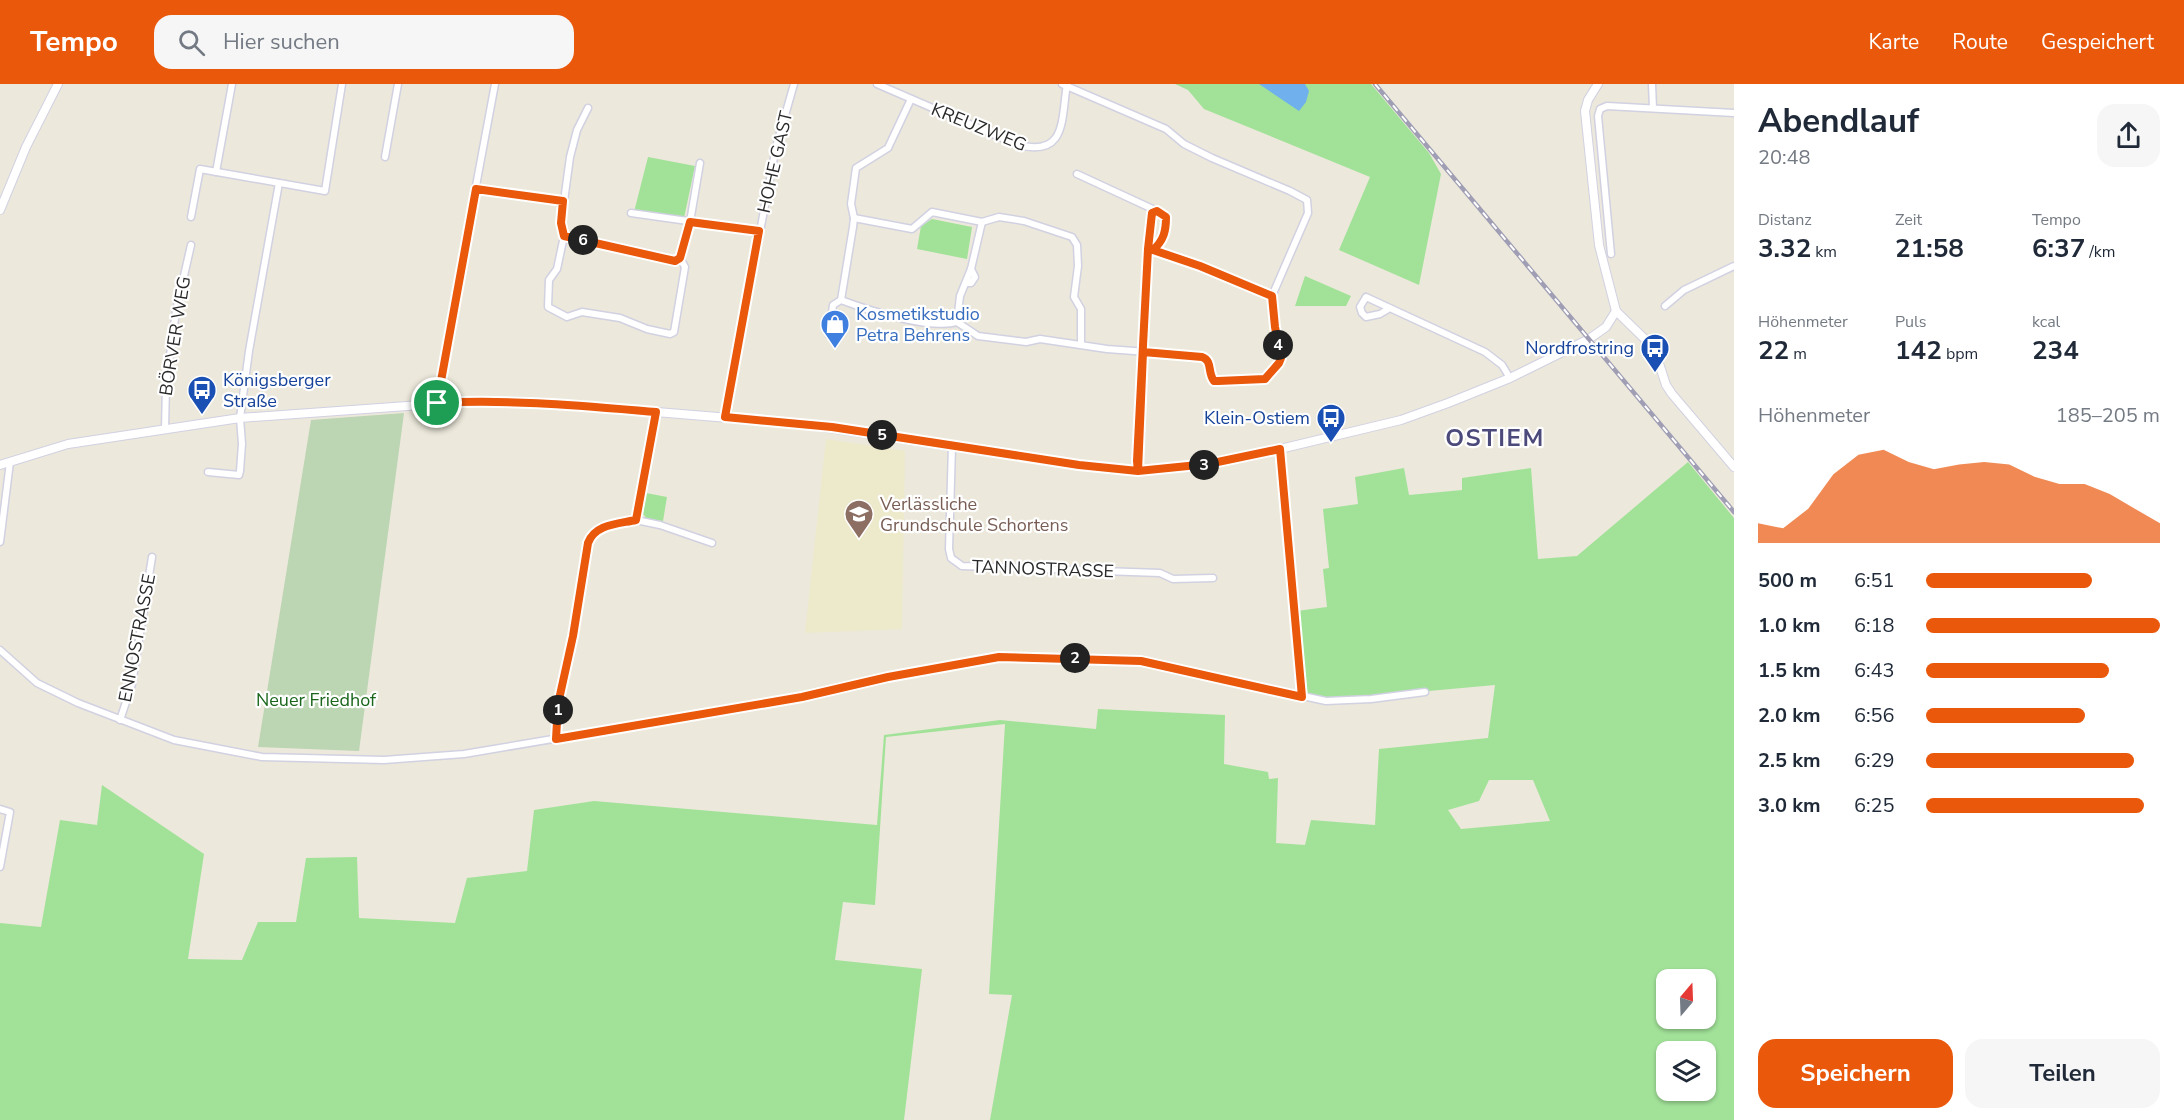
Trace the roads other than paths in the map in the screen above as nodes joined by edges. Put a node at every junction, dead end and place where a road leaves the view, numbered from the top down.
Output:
1 (58, 84) edge
2 (232, 84) edge
3 (342, 84) edge
4 (398, 84) edge
5 (495, 84) edge
6 (794, 84) edge
7 (877, 84) edge
8 (1597, 84) edge
9 (1652, 84) edge
10 (1065, 85) edge
11 (911, 99) junction
12 (588, 108) dead end
13 (1653, 108) junction
14 (1734, 113) edge
15 (386, 157) dead end
16 (700, 163) dead end
17 (216, 172) junction
18 (1077, 174) dead end
19 (279, 183) junction
20 (476, 189) junction
21 (563, 201) junction
22 (0, 210) edge
23 (1157, 211) junction
24 (631, 213) dead end
25 (191, 217) dead end
26 (854, 218) junction
27 (690, 222) junction
28 (982, 222) junction
29 (759, 231) junction
30 (564, 236) junction
31 (191, 245) dead end
32 (1151, 249) junction
33 (1611, 254) dead end
34 (680, 258) junction
35 (1734, 266) edge
36 (1272, 296) junction
37 (841, 300) junction
38 (1665, 306) dead end
39 (1390, 308) junction
40 (1616, 311) junction
41 (957, 322) junction
42 (829, 335) dead end
43 (1080, 344) junction
44 (1143, 352) junction
45 (1510, 378) junction
46 (437, 403) junction
47 (656, 412) junction
48 (725, 417) junction
49 (240, 418) junction
50 (165, 429) junction
51 (952, 446) junction
52 (1280, 449) junction
53 (10, 462) junction
54 (0, 465) edge
55 (1734, 467) edge
56 (1138, 471) junction
57 (208, 472) dead end
58 (636, 520) junction
59 (0, 542) edge
60 (712, 543) dead end
61 (152, 557) dead end
62 (1213, 578) dead end
63 (0, 650) edge
64 (1425, 692) dead end
65 (1302, 697) junction
66 (120, 720) junction
67 (556, 739) junction
68 (0, 809) edge
69 (0, 867) edge

1 - 22 street
2 - 17 street
3 - 19 street
4 - 15 street
5 - 20 street
6 - 29 street, HOHE GAST
7 - 11 street, KREUZWEG
8 - 40 street
9 - 13 street
10 - 11 street, KREUZWEG
10 - 36 street
11 - 26 street
12 - 21 street
13 - 14 street
13 - 33 street
16 - 27 street
17 - 19 street
17 - 25 street
18 - 23 street
19 - 49 street
20 - 21 street
20 - 46 street
21 - 30 street
23 - 32 street
23 - 32 street
24 - 27 street
26 - 28 street
26 - 37 street
27 - 29 street
27 - 34 street
28 - 41 street
28 - 43 street
29 - 48 street, HOHE GAST
30 - 34 street
30 - 34 street
31 - 50 street, BÖRVER WEG
32 - 36 street
32 - 44 street
35 - 38 street
36 - 44 street
37 - 41 street
37 - 42 street
39 - 39 street
39 - 45 street
40 - 45 street
40 - 55 street
41 - 43 street
43 - 44 street
44 - 56 street
45 - 52 street
46 - 47 street
46 - 49 street
47 - 48 street
47 - 58 street
48 - 51 street
49 - 50 street
49 - 57 street
50 - 53 street
51 - 56 street
51 - 62 street, TANNOSTRASSE
52 - 56 street
52 - 65 street
53 - 54 street
53 - 59 street
58 - 60 street
58 - 67 street
61 - 66 street, ENNOSTRASSE
63 - 66 street
64 - 65 street
65 - 67 street
66 - 67 street
68 - 69 street

